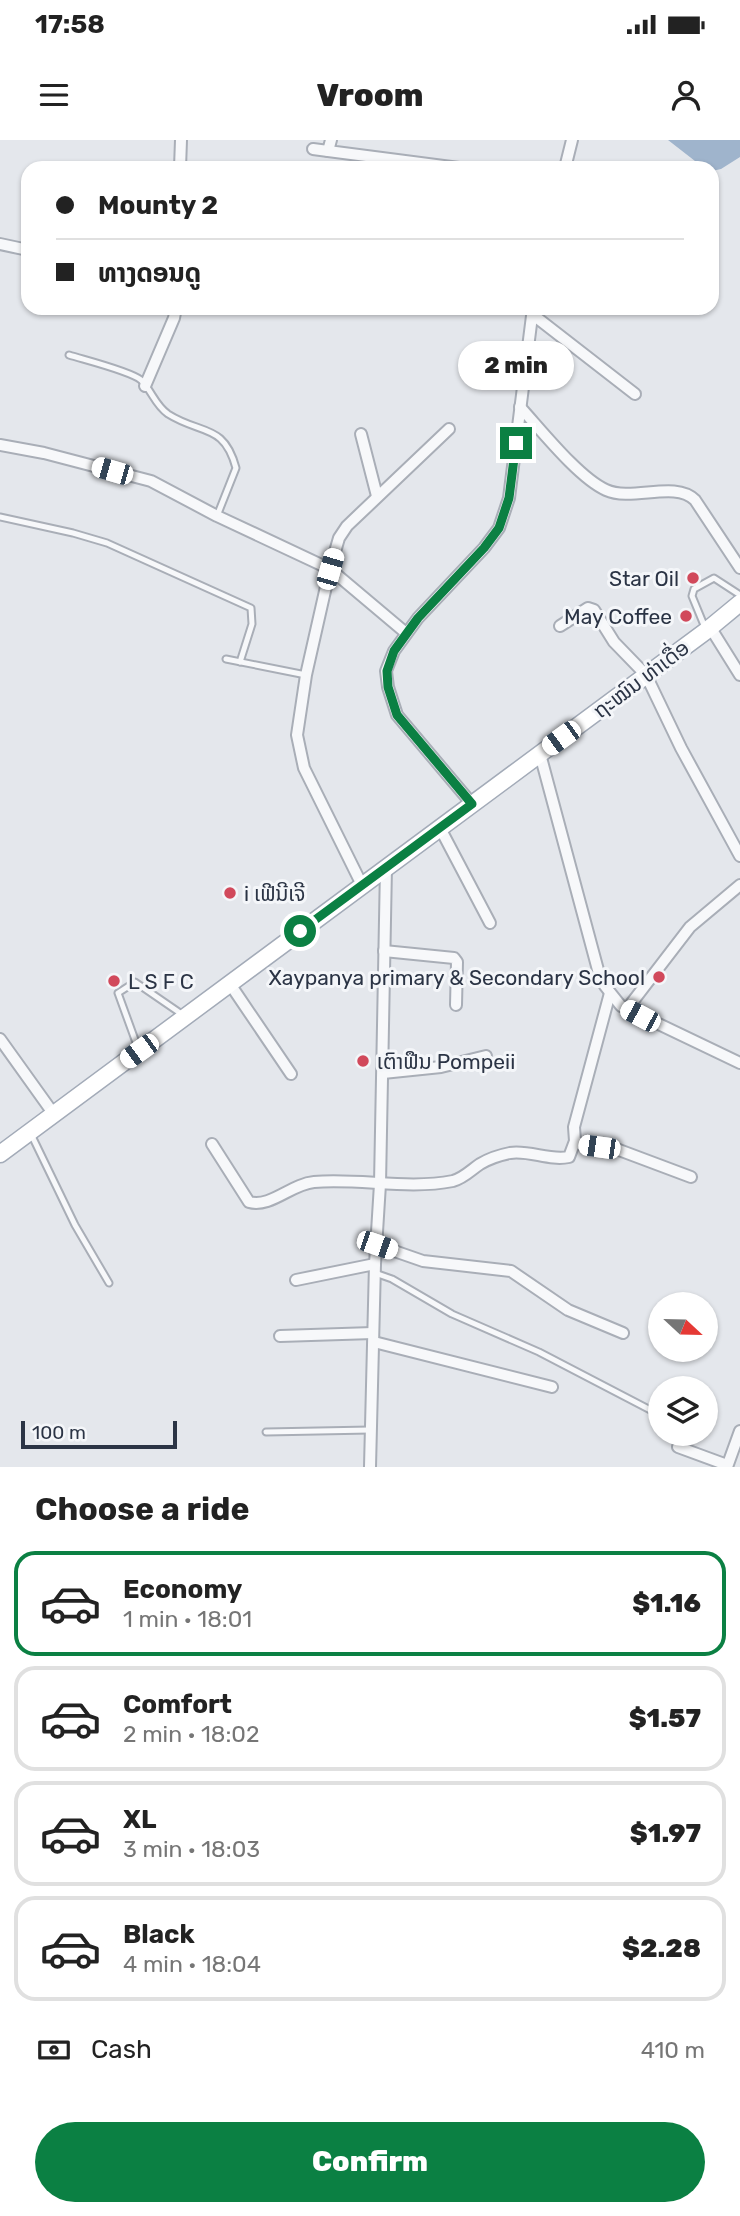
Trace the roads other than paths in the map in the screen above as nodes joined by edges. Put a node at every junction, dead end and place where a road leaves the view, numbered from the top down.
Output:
1 (181, 140) edge
2 (572, 140) edge
3 (329, 145) edge
4 (313, 149) dead end
5 (180, 161) edge
6 (419, 161) edge
7 (567, 161) edge
8 (0, 244) edge
9 (21, 248) edge
10 (173, 315) edge
11 (532, 315) edge
12 (538, 315) edge
13 (69, 355) dead end
14 (145, 387) junction
15 (635, 394) dead end
16 (520, 407) junction
17 (449, 429) dead end
18 (361, 434) dead end
19 (0, 445) edge
20 (377, 496) junction
21 (217, 516) junction
22 (0, 517) edge
23 (740, 568) edge
24 (330, 569) junction
25 (740, 595) edge
26 (740, 603) edge
27 (560, 626) dead end
28 (708, 629) junction
29 (406, 633) junction
30 (226, 659) dead end
31 (240, 662) junction
32 (306, 675) junction
33 (646, 675) junction
34 (740, 675) edge
35 (540, 754) junction
36 (472, 804) junction
37 (440, 828) junction
38 (740, 856) edge
39 (386, 867) junction
40 (362, 885) junction
41 (740, 885) edge
42 (490, 923) dead end
43 (384, 951) junction
44 (230, 984) junction
45 (610, 993) junction
46 (456, 1005) dead end
47 (627, 1009) junction
48 (185, 1017) junction
49 (0, 1039) edge
50 (139, 1051) junction
51 (486, 1056) dead end
52 (738, 1059) edge
53 (383, 1073) junction
54 (291, 1074) dead end
55 (54, 1113) junction
56 (30, 1131) junction
57 (575, 1141) junction
58 (212, 1144) dead end
59 (0, 1154) edge
60 (691, 1177) dead end
61 (380, 1184) junction
62 (377, 1245) junction
63 (375, 1269) junction
64 (296, 1280) dead end
65 (109, 1283) dead end
66 (623, 1333) dead end
67 (280, 1336) dead end
68 (374, 1338) junction
69 (552, 1387) dead end
70 (648, 1409) edge
71 (370, 1430) junction
72 (266, 1432) dead end
73 (740, 1432) edge
74 (678, 1447) dead end
75 (731, 1466) edge
76 (370, 1467) edge

1 - 5 street
2 - 7 street
3 - 4 street
3 - 6 street
8 - 9 street
10 - 14 street
11 - 16 street
12 - 15 street
13 - 14 lane
14 - 21 lane
16 - 23 street
16 - 29 street
17 - 20 street
18 - 20 street
19 - 21 street
20 - 24 street
21 - 24 street
22 - 31 lane
24 - 29 street
24 - 32 street
25 - 28 lane
26 - 28 main road, ຖະໝົນ ທ່າເດື່ອ
27 - 33 street
28 - 33 main road, ຖະໝົນ ທ່າເດື່ອ
28 - 34 street
29 - 36 street
30 - 31 lane
31 - 32 lane
32 - 40 street
33 - 35 main road, ຖະໝົນ ທ່າເດື່ອ
33 - 38 street
35 - 36 main road, ຖະໝົນ ທ່າເດື່ອ
35 - 45 street
36 - 37 main road, ຖະໝົນ ທ່າເດື່ອ
37 - 39 main road, ຖະໝົນ ທ່າເດື່ອ
37 - 42 street
39 - 40 main road, ຖະໝົນ ທ່າເດື່ອ
39 - 43 street
40 - 44 main road, ຖະໝົນ ທ່າເດື່ອ
41 - 47 street
43 - 46 street
43 - 53 street
44 - 48 main road, ຖະໝົນ ທ່າເດື່ອ
44 - 54 street
45 - 47 street
45 - 57 street
47 - 52 street
48 - 50 main road, ຖະໝົນ ທ່າເດື່ອ
48 - 50 lane
49 - 55 street
50 - 55 main road, ຖະໝົນ ທ່າເດື່ອ
51 - 53 street
53 - 61 street
55 - 56 main road, ຖະໝົນ ທ່າເດື່ອ
56 - 59 main road, ຖະໝົນ ທ່າເດື່ອ
56 - 65 lane
57 - 60 street
57 - 61 street
58 - 61 street
61 - 62 street
62 - 63 street
62 - 66 street
63 - 64 street
63 - 68 street
63 - 70 lane
67 - 68 street
68 - 69 street
68 - 71 street
71 - 72 lane
71 - 76 street
73 - 75 street
74 - 75 street

